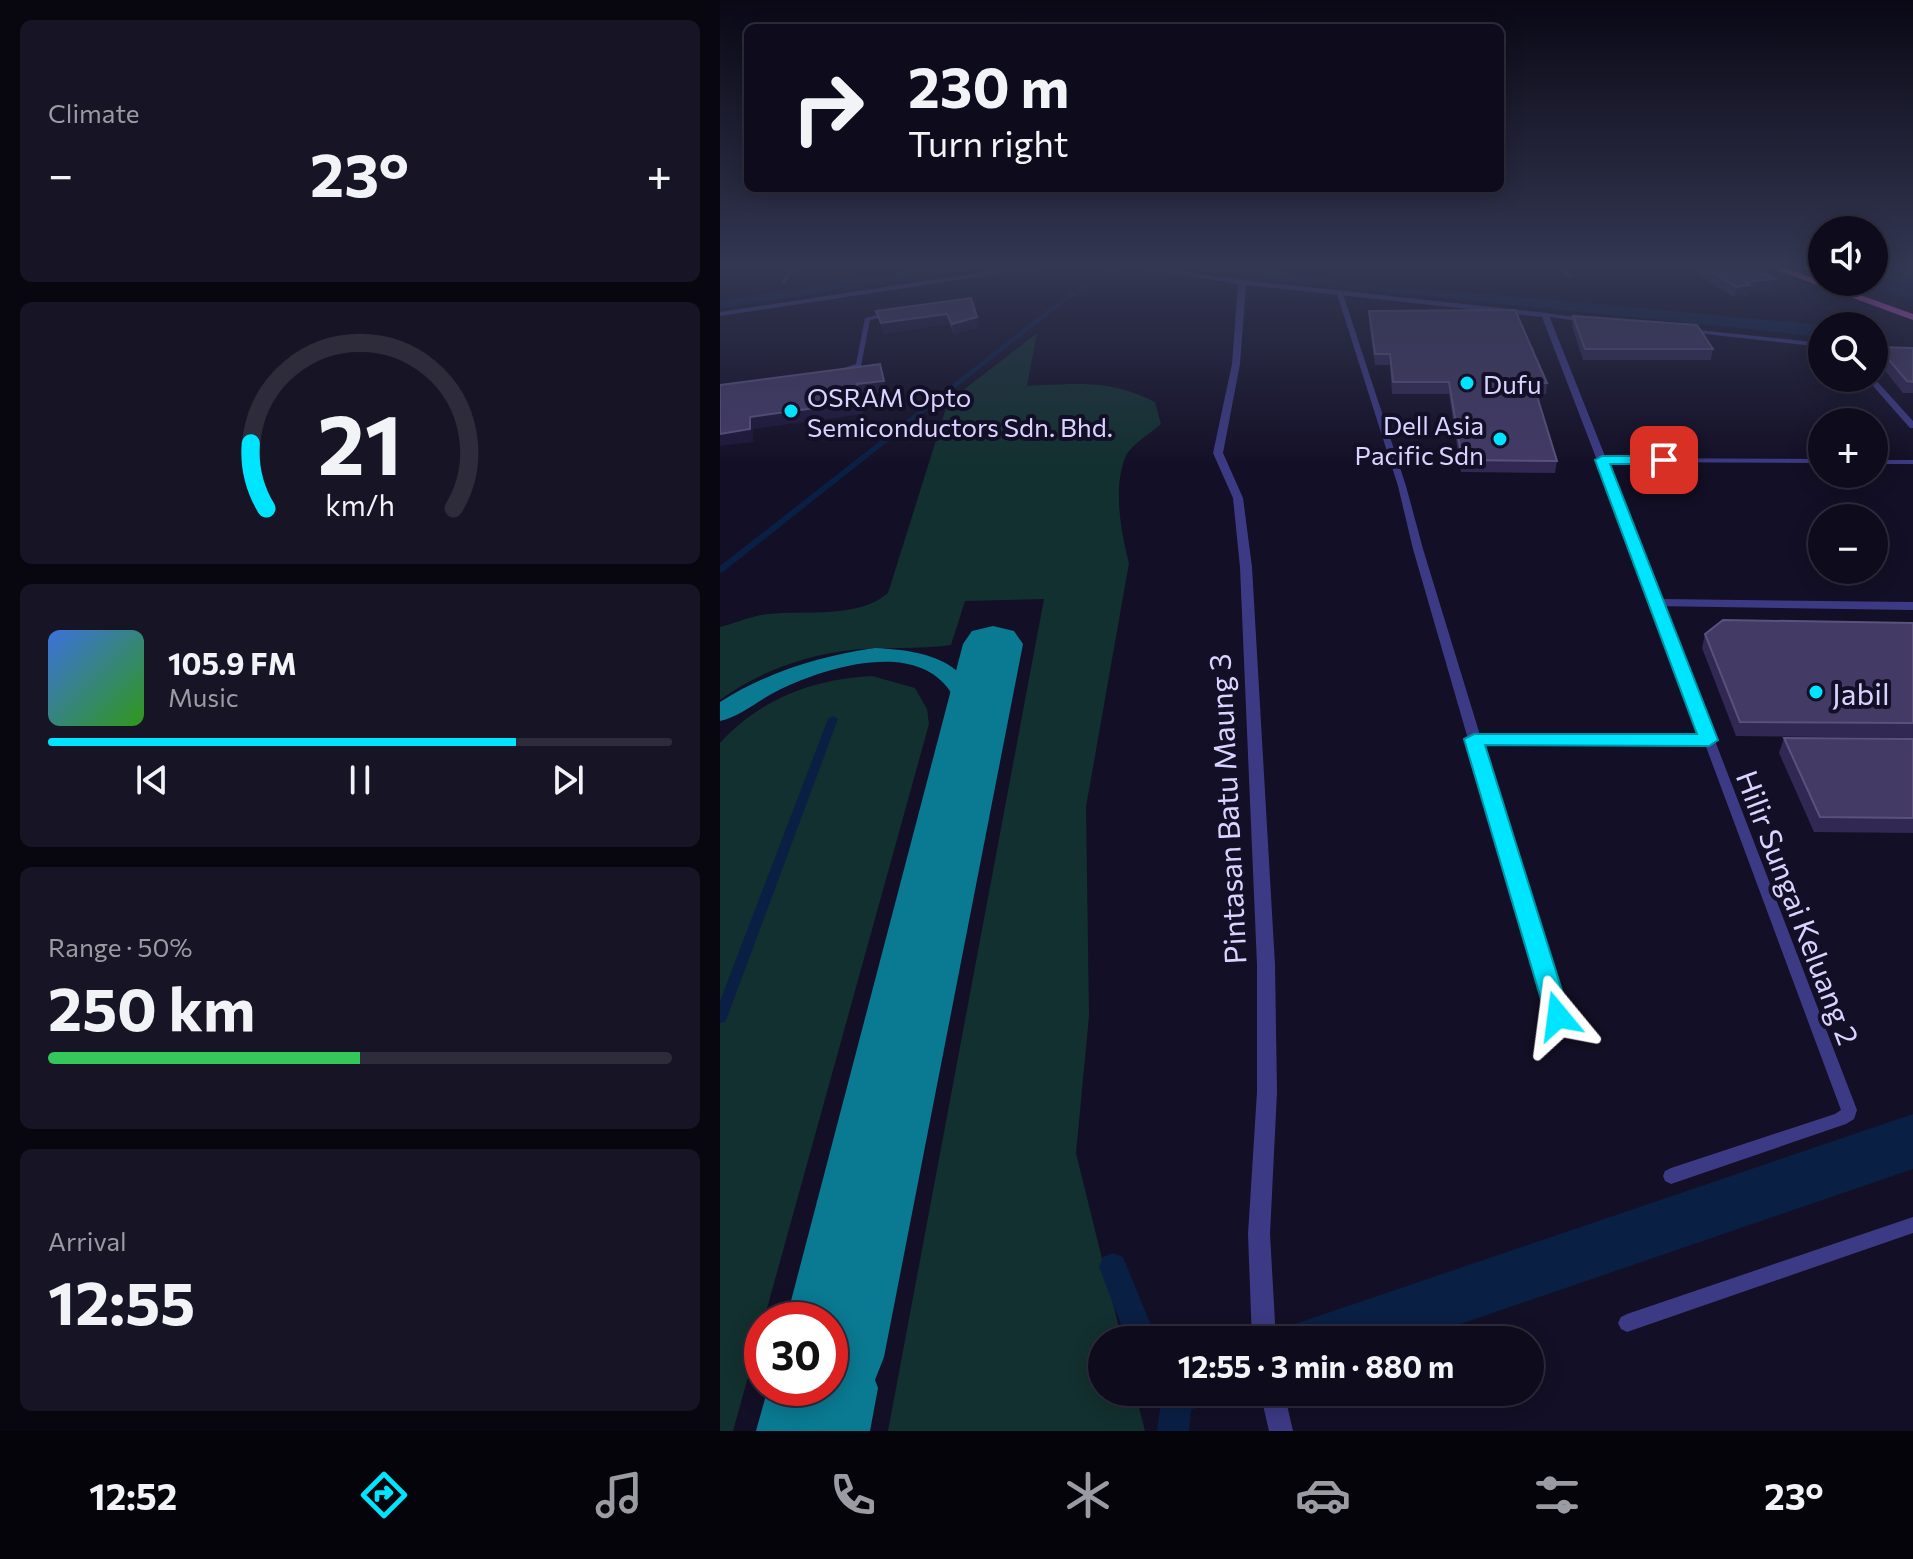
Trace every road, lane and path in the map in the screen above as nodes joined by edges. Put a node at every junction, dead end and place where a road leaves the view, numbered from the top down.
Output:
1 (865, 333) edge
2 (1238, 333) edge
3 (1353, 333) edge
4 (1552, 333) edge
5 (1711, 333) edge
6 (1808, 343) edge
7 (825, 373) edge
8 (1883, 392) edge
9 (1913, 426) edge
10 (1602, 460) junction
11 (1808, 461) edge
12 (1888, 462) edge
13 (1913, 462) edge
14 (1657, 603) junction
15 (1913, 606) edge
16 (1474, 739) junction
17 (1709, 740) junction
18 (1558, 1016) dead end
19 (1671, 1176) dead end
20 (1913, 1225) edge
21 (1627, 1323) dead end
22 (1263, 1326) edge
23 (1275, 1406) edge
24 (1281, 1431) edge

1 - 7 street
2 - 22 street, Pintasan Batu Maung 3
3 - 16 street
4 - 10 street, Hilir Sungai Keluang 2
5 - 6 street
8 - 9 street
10 - 11 street
10 - 14 street, Hilir Sungai Keluang 2
12 - 13 street
14 - 15 street
14 - 17 street, Hilir Sungai Keluang 2
16 - 17 street
16 - 18 street
17 - 19 street, Hilir Sungai Keluang 2
20 - 21 street
23 - 24 street

